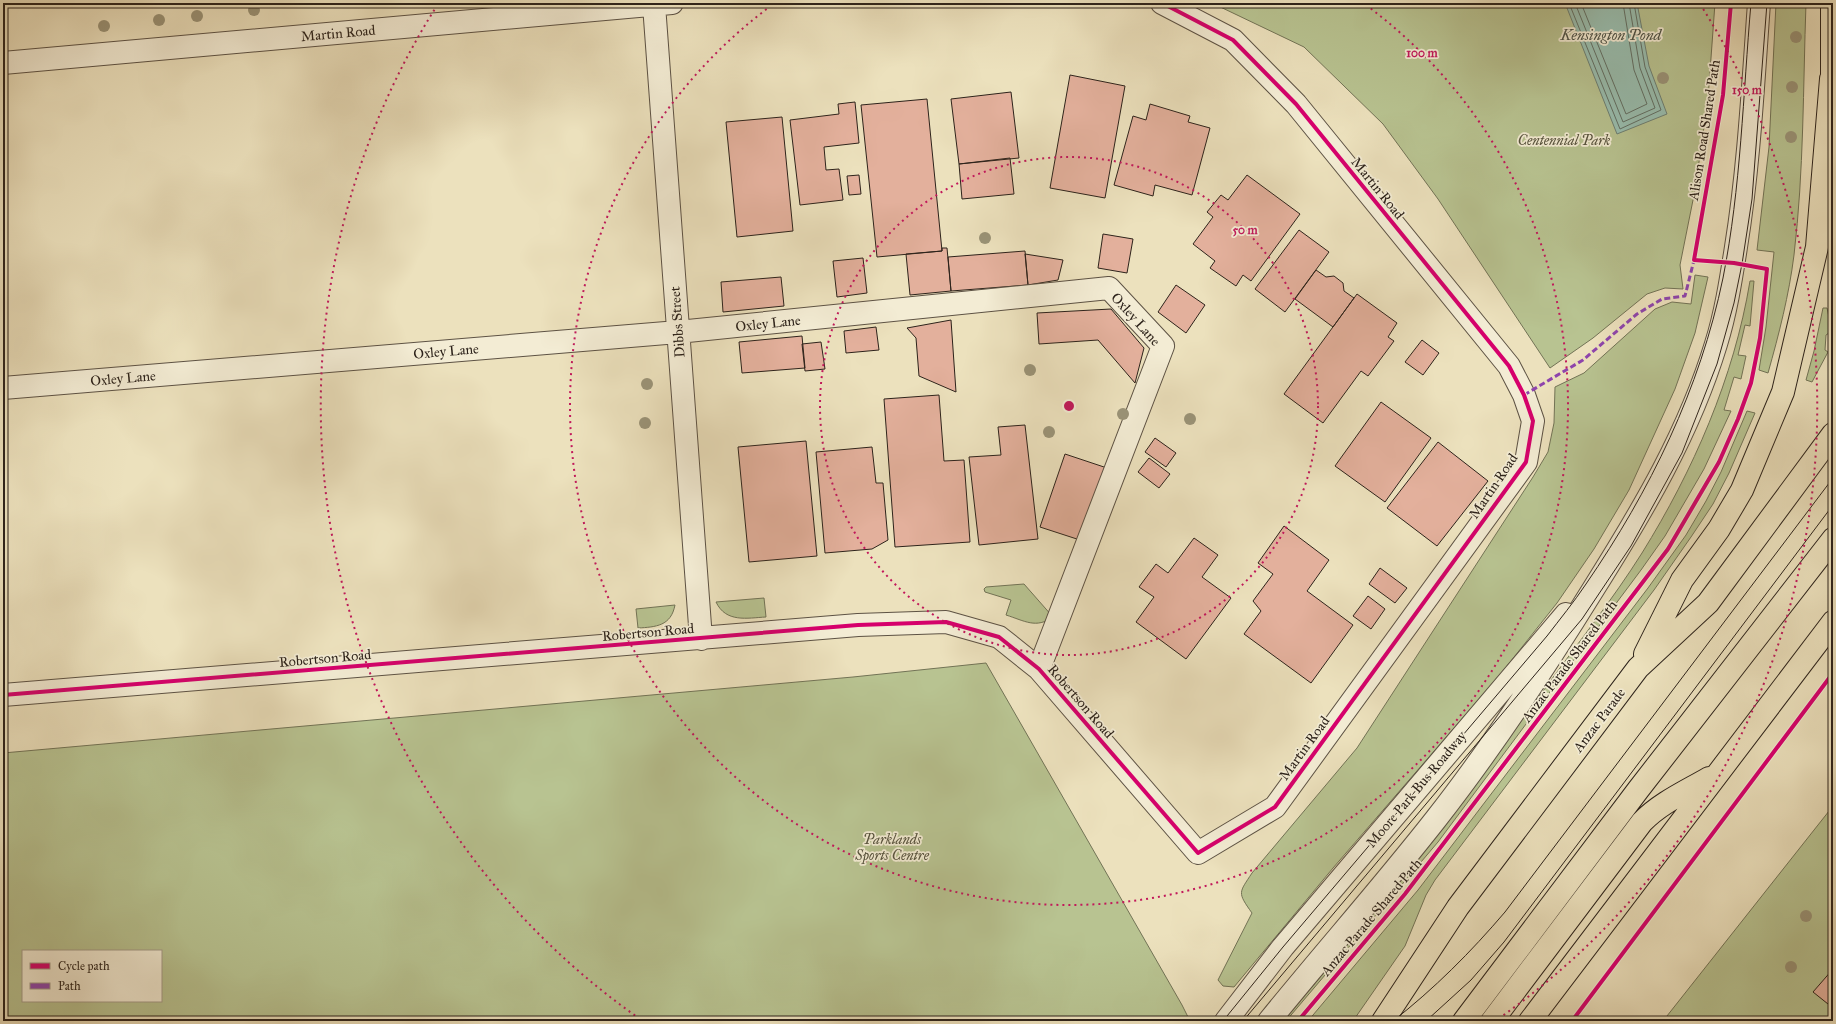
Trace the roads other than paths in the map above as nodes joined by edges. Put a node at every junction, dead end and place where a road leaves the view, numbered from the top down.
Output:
1 (1162, 3) edge
2 (1759, 3) edge
3 (1832, 3) edge
4 (663, 4) edge
5 (3, 63) edge
6 (1831, 79) junction
7 (1833, 135) edge
8 (678, 332) junction
9 (3, 388) edge
10 (1833, 434) edge
11 (1833, 539) edge
12 (1611, 562) junction
13 (1833, 622) edge
14 (701, 639) junction
15 (1638, 668) junction
16 (1040, 669) junction
17 (3, 695) edge
18 (1718, 774) junction
19 (1198, 853) joint
20 (1226, 1021) edge
21 (1269, 1021) edge
22 (1383, 1021) edge
23 (1464, 1021) edge
24 (1492, 1021) edge
25 (1530, 1021) edge

1 - 19 street, Martin Road
2 - 12 street, Moore Park Bus Roadway
3 - 6 main road
4 - 5 street, Martin Road
4 - 8 street, Dibbs Street
6 - 7 main road
6 - 15 main road
8 - 9 street, Oxley Lane
8 - 14 street, Dibbs Street
8 - 16 street, Oxley Lane
10 - 15 main road, Anzac Parade
11 - 23 main road
12 - 20 street, Moore Park Bus Roadway
12 - 21 street, Moore Park Bus Roadway
13 - 18 main road
14 - 16 street, Robertson Road
14 - 17 street, Robertson Road
15 - 22 main road, Anzac Parade
16 - 19 street, Robertson Road
18 - 24 main road
18 - 25 main road

